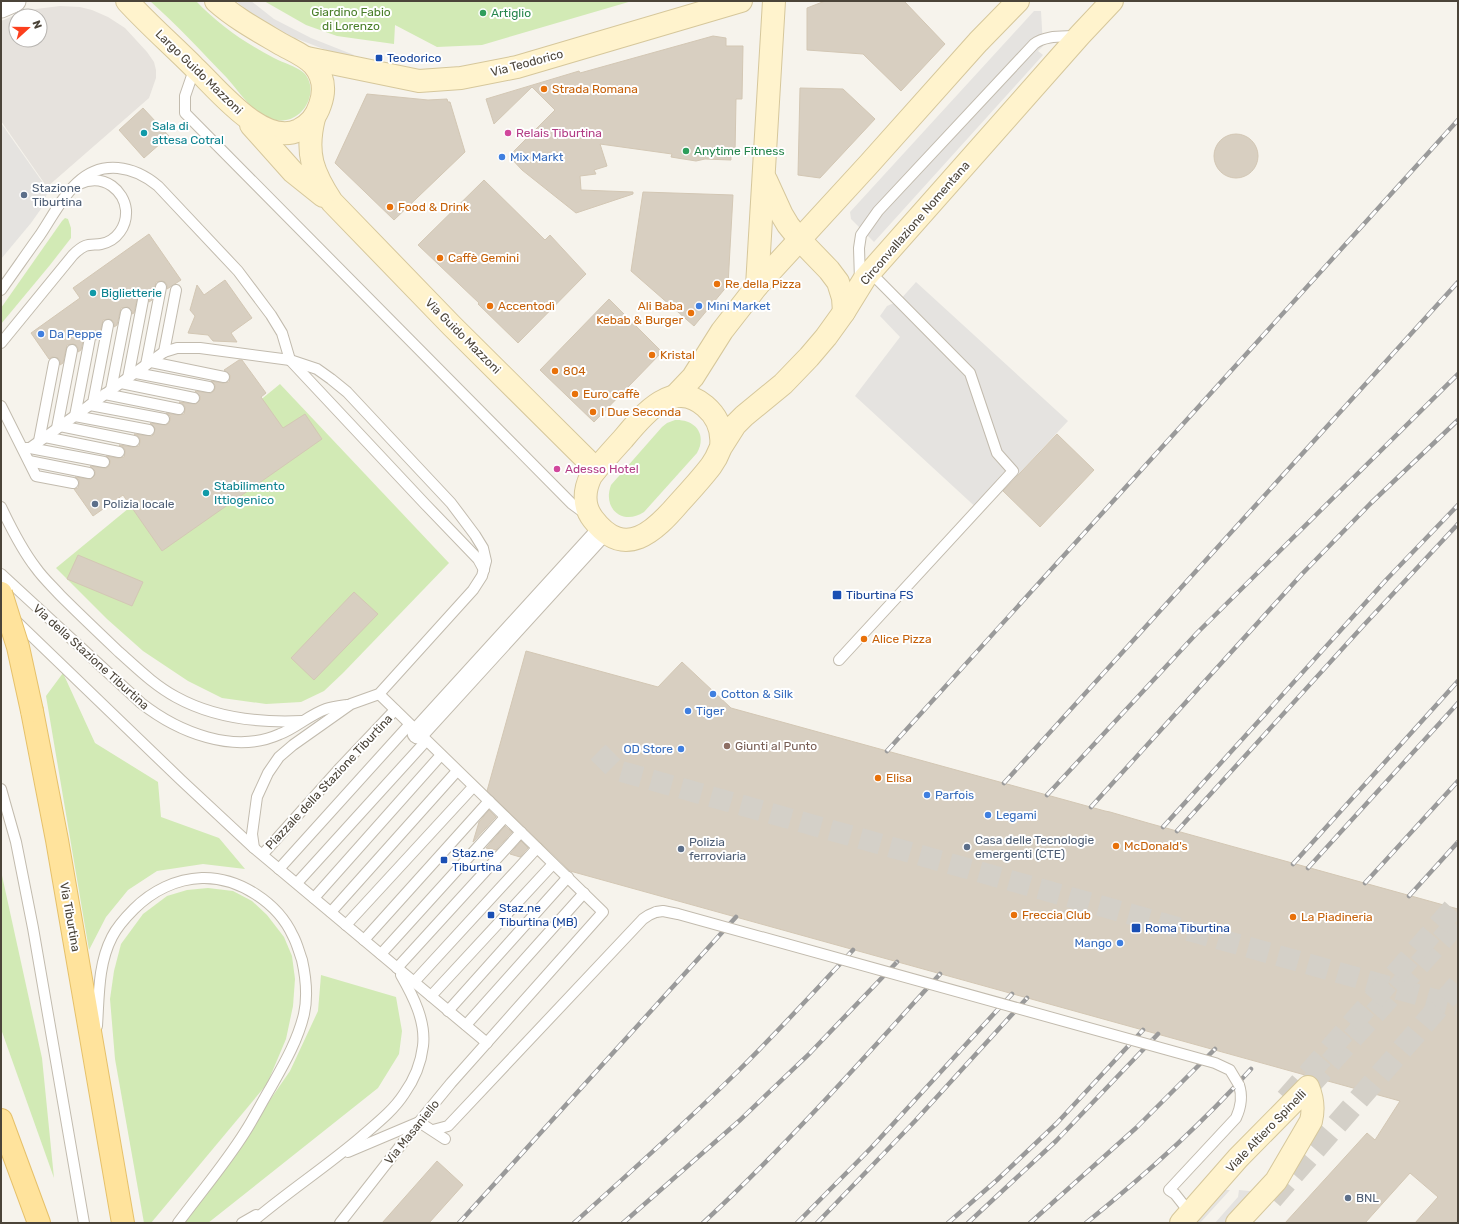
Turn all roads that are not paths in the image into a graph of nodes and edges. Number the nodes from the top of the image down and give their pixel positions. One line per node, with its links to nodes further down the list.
1 (15, 1): 8 (street)
2 (216, 1): 10 (street)
3 (741, 1): 10 (street, Via Teodorico)
4 (774, 1): 14 (street)
5 (1018, 1): 17 (street)
6 (124, 2): 11 (street, Largo Guido Mazzoni)
7 (1104, 6): 9 (street, Circonvallazione Nomentana)
8 (1, 7)
9 (1080, 35): 18 (street, Circonvallazione Nomentana); 18 (lane)
10 (307, 58): 13 (street)
11 (195, 67): 12 (street, Largo Guido Mazzoni); 59 (lane)
12 (244, 116): 13 (street, Largo Guido Mazzoni); 16 (street, Via Guido Mazzoni)
13 (314, 118): 16 (street, Via Guido Mazzoni)
14 (764, 177): 17 (street); 19 (street)
15 (68, 193): 21 (lane); 28 (lane); 31 (lane)
16 (332, 202): 55 (street, Via Guido Mazzoni)
17 (800, 240): 19 (street); 24 (street)
18 (865, 279): 24 (street, Circonvallazione Nomentana); 64 (lane)
19 (757, 286): 38 (street)
20 (161, 287): 33 (lane)
21 (1, 290)
22 (176, 290): 30 (lane)
23 (144, 300): 35 (lane)
24 (844, 312): 50 (street, Circonvallazione Nomentana)
25 (126, 313): 37 (lane)
26 (108, 325): 40 (lane)
27 (90, 338): 43 (lane)
28 (1, 343)
29 (72, 350): 45 (lane)
30 (164, 352): 31 (lane); 33 (lane)
31 (290, 360): 60 (lane); 60 (lane)
32 (54, 363): 47 (lane)
33 (148, 364): 34 (lane); 35 (lane)
34 (224, 376)
35 (128, 378): 36 (lane); 37 (lane); 39 (lane)
36 (209, 387)
37 (108, 392): 40 (lane); 42 (lane)
38 (674, 397): 50 (street); 55 (street)
39 (194, 398)
40 (92, 404): 43 (lane); 44 (lane)
41 (1, 406): 49 (lane)
42 (179, 409)
43 (75, 416): 45 (lane); 46 (lane)
44 (164, 419)
45 (59, 427): 47 (lane); 48 (lane)
46 (149, 430)
47 (42, 439): 51 (lane); 52 (lane)
48 (134, 441)
49 (20, 444): 51 (lane); 53 (lane)
50 (721, 447): 59 (street, Circonvallazione Nomentana)
51 (30, 448): 54 (lane)
52 (119, 452)
53 (29, 461): 56 (lane); 57 (lane)
54 (104, 462)
55 (596, 469): 59 (street)
56 (89, 473)
57 (74, 484)
58 (1, 508): 68 (lane, Via della Stazione Tiburtina)
59 (597, 524): 69 (street)
60 (484, 570): 65 (lane)
61 (1, 574): 68 (lane, Via della Stazione Tiburtina)
62 (1, 593): 96 (main road, Via Tiburtina, bridge)
63 (1, 607): 77 (lane)
64 (839, 660)
65 (379, 694): 66 (lane, Piazzale della Stazione Tiburtina); 67 (lane, Piazzale della Stazione Tiburtina)
66 (350, 704): 68 (lane, Via della Stazione Tiburtina); 77 (lane, Piazzale della Stazione Tiburtina)
67 (395, 710): 69 (lane, Piazzale della Stazione Tiburtina); 79 (lane, Piazzale della Stazione Tiburtina)
68 (302, 721)
69 (418, 733): 70 (lane, Piazzale della Stazione Tiburtina); 81 (lane, Piazzale della Stazione Tiburtina); 83 (lane)
70 (441, 755): 71 (lane, Piazzale della Stazione Tiburtina); 85 (lane)
71 (457, 771): 72 (lane, Piazzale della Stazione Tiburtina); 86 (lane)
72 (473, 787): 74 (lane, Piazzale della Stazione Tiburtina); 87 (lane)
73 (1, 789): 105 (lane)
74 (489, 801): 75 (lane, Piazzale della Stazione Tiburtina); 88 (lane)
75 (505, 817): 76 (lane, Piazzale della Stazione Tiburtina); 89 (lane)
76 (521, 832): 78 (lane, Piazzale della Stazione Tiburtina); 90 (lane)
77 (254, 848): 79 (lane, Piazzale della Stazione Tiburtina)
78 (537, 848): 80 (lane, Piazzale della Stazione Tiburtina); 91 (lane)
79 (263, 854): 81 (lane, Piazzale della Stazione Tiburtina)
80 (553, 864): 82 (lane, Piazzale della Stazione Tiburtina); 92 (lane)
81 (279, 869): 83 (lane, Piazzale della Stazione Tiburtina)
82 (568, 878): 84 (lane, Piazzale della Stazione Tiburtina); 93 (lane)
83 (297, 884): 85 (lane, Piazzale della Stazione Tiburtina)
84 (584, 893): 94 (lane); 95 (lane, Piazzale della Stazione Tiburtina)
85 (314, 898): 86 (lane, Piazzale della Stazione Tiburtina)
86 (331, 912): 87 (lane, Piazzale della Stazione Tiburtina)
87 (346, 925): 88 (lane, Piazzale della Stazione Tiburtina)
88 (364, 940): 89 (lane, Piazzale della Stazione Tiburtina)
89 (381, 954): 90 (lane, Piazzale della Stazione Tiburtina)
90 (397, 968): 91 (lane, Piazzale della Stazione Tiburtina); 101 (lane)
91 (414, 982): 92 (lane, Piazzale della Stazione Tiburtina)
92 (431, 996): 93 (lane, Piazzale della Stazione Tiburtina)
93 (448, 1011): 94 (lane, Piazzale della Stazione Tiburtina)
94 (466, 1025): 95 (lane, Piazzale della Stazione Tiburtina)
95 (487, 1043): 98 (lane, Via Masaniello)
96 (96, 1064): 106 (main road, Via Tiburtina); 107 (lane)
97 (1, 1120): 104 (main road)
98 (419, 1122): 99 (lane); 101 (lane); 110 (lane, Via Masaniello)
99 (433, 1130): 100 (lane); 103 (lane, bridge)
100 (445, 1139)
101 (338, 1156): 102 (lane)
102 (271, 1206): 108 (lane); 109 (lane)
103 (1185, 1218): 111 (street, Viale Altiero Spinelli)
104 (39, 1223)
105 (84, 1223)
106 (123, 1223)
107 (178, 1223)
108 (242, 1223)
109 (251, 1223)
110 (340, 1223)
111 (1237, 1223)

